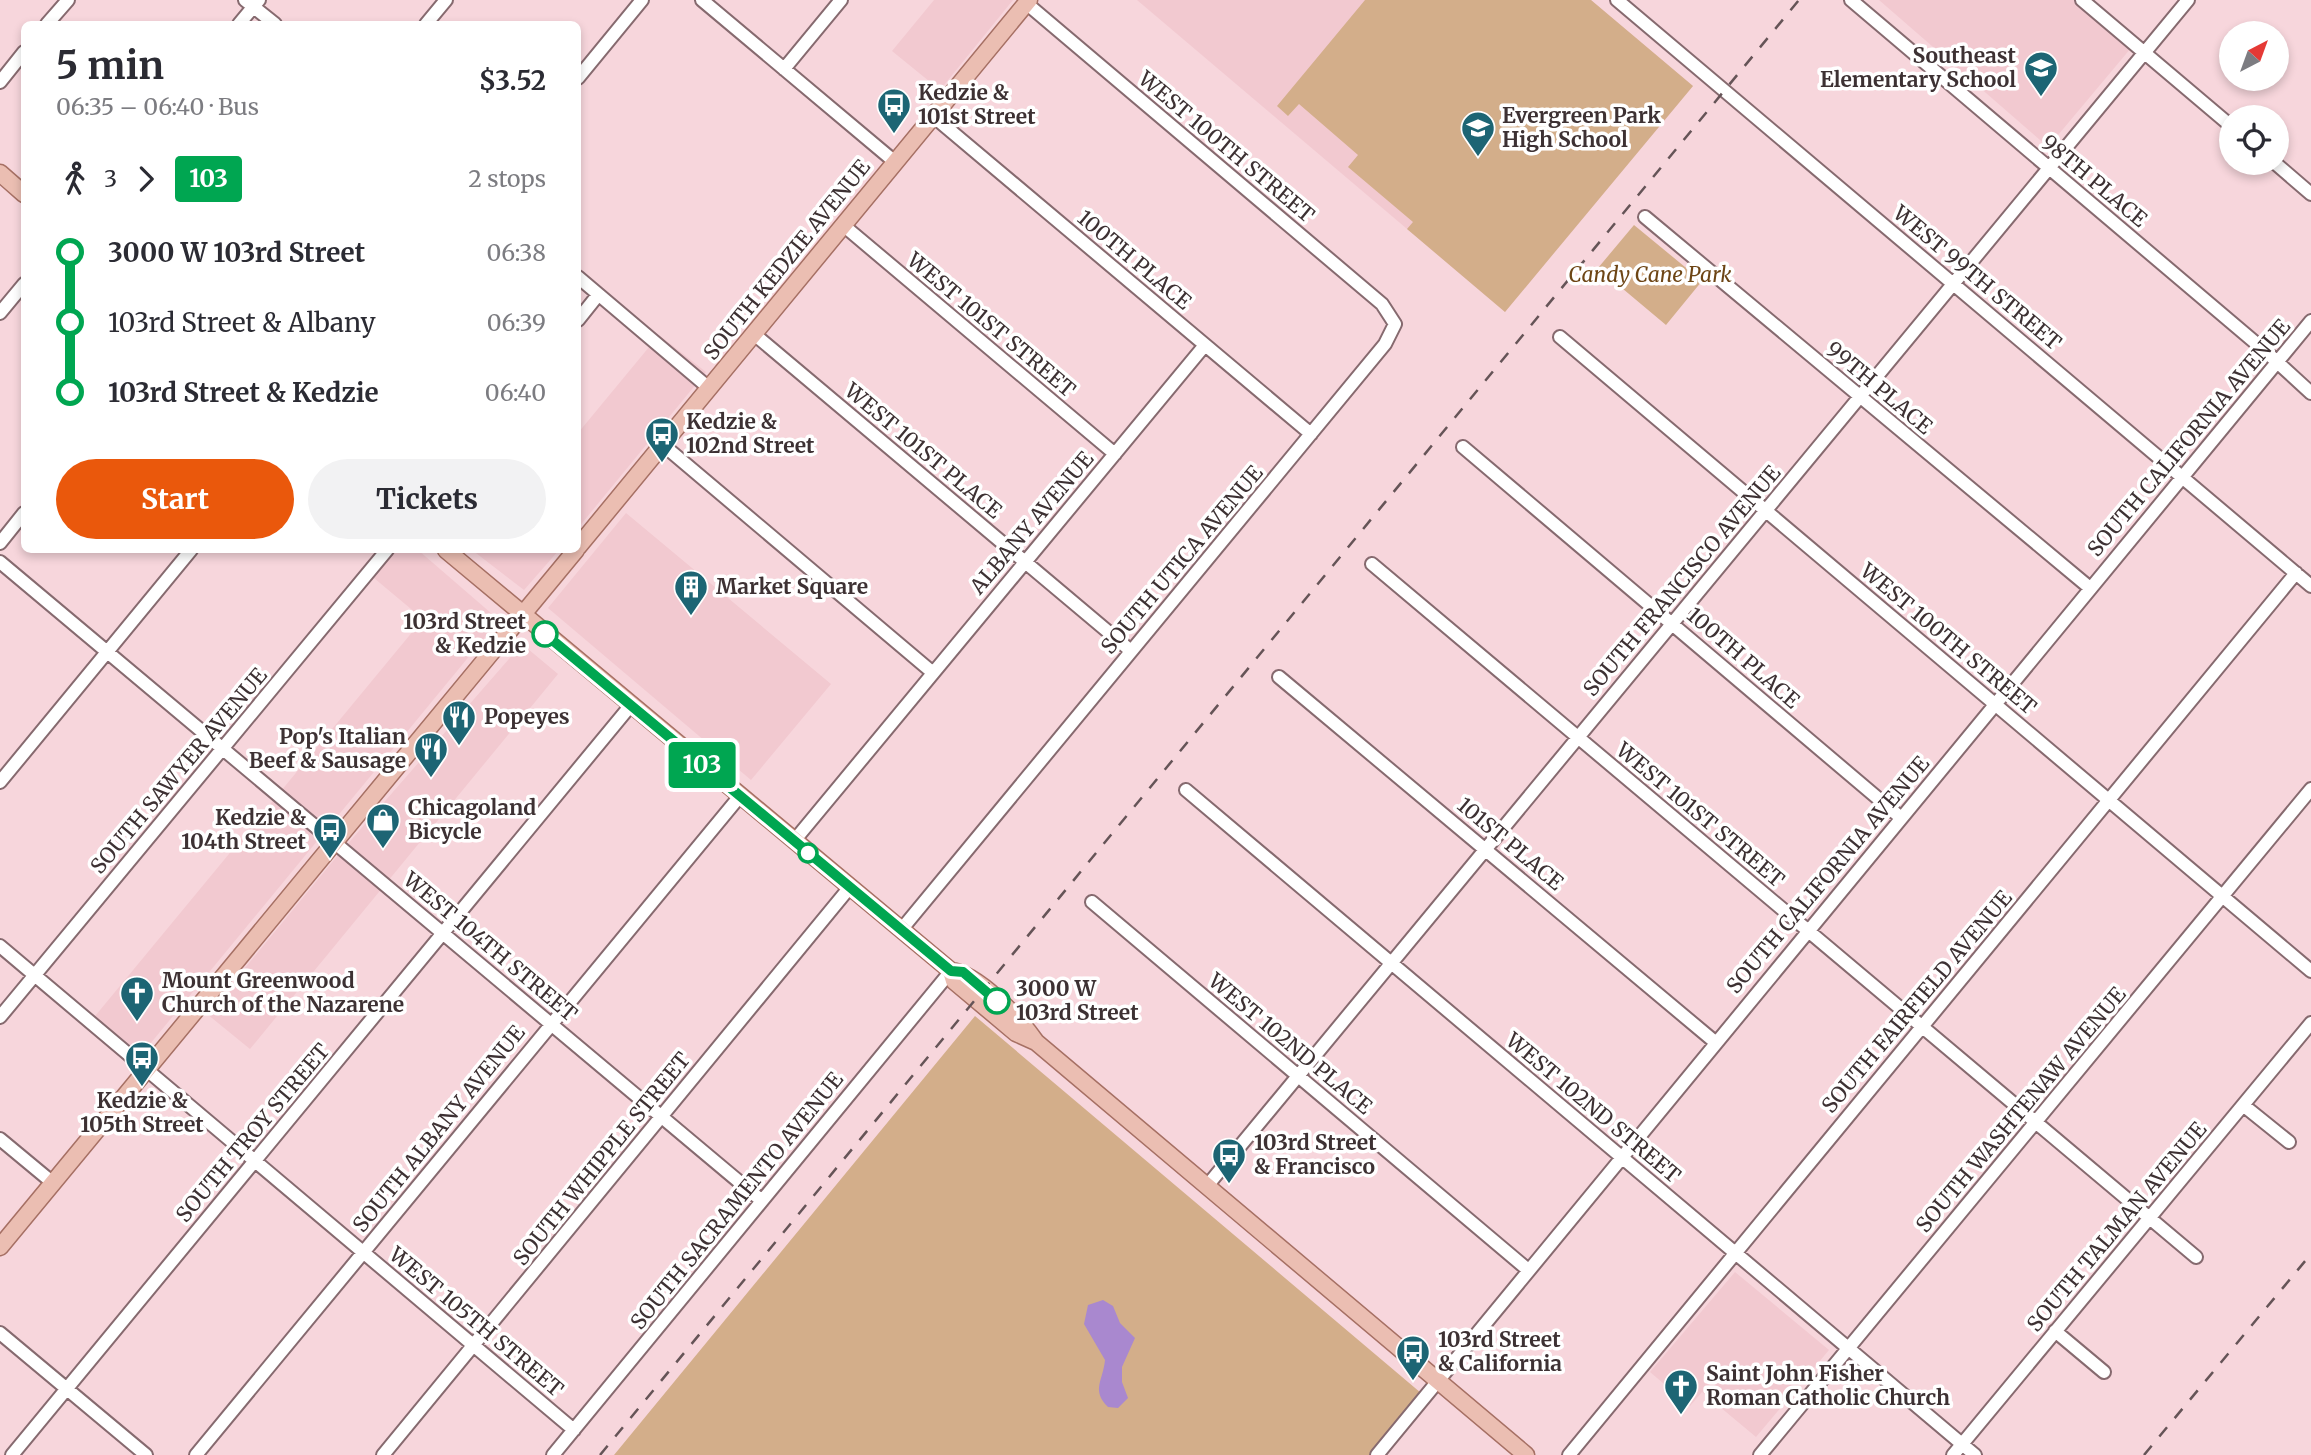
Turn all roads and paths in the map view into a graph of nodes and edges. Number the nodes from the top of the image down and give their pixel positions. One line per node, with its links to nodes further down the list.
1 (68, 0): 12 (street)
2 (446, 0): 15 (street)
3 (642, 0): 19 (street)
4 (702, 0): 18 (street)
5 (841, 0): 18 (street)
6 (1617, 0): 32 (street, WEST 99TH STREET)
7 (1851, 0): 24 (street, 98TH PLACE)
8 (2082, 0): 16 (street)
9 (2188, 0): 16 (street, SOUTH FRANCISCO AVENUE)
10 (253, 2): 13 (street); 14 (street)
11 (1027, 2): 21 (main road, SOUTH KEDZIE AVENUE); 38 (street, WEST 100TH STREET)
12 (50, 21)
13 (241, 21)
14 (272, 21)
15 (428, 21)
16 (2144, 53): 22 (street); 24 (street, SOUTH FRANCISCO AVENUE)
17 (21, 56): 20 (street)
18 (784, 69): 23 (street)
19 (581, 74)
20 (0, 82)
21 (933, 116): 23 (main road, SOUTH KEDZIE AVENUE); 41 (street, 100TH PLACE)
22 (2219, 116)
23 (895, 162): 30 (main road, SOUTH KEDZIE AVENUE)
24 (2049, 167): 32 (street, SOUTH FRANCISCO AVENUE); 42 (street, 98TH PLACE)
25 (0, 173): 27 (main road)
26 (2288, 175): 28 (street)
27 (21, 191)
28 (2311, 194)
29 (1645, 217): 45 (street, 99TH PLACE)
30 (843, 225): 39 (main road, SOUTH KEDZIE AVENUE); 49 (street, WEST 101ST STREET)
31 (581, 281): 34 (street)
32 (1953, 284): 45 (street, SOUTH FRANCISCO AVENUE); 50 (street, WEST 99TH STREET)
33 (21, 288): 35 (street)
34 (598, 295): 36 (street); 43 (street)
35 (0, 313)
36 (581, 316)
37 (2311, 321): 42 (street, SOUTH CALIFORNIA AVENUE)
38 (1395, 324): 46 (street, SOUTH UTICA AVENUE)
39 (754, 334): 43 (main road, SOUTH KEDZIE AVENUE); 60 (street, WEST 101ST PLACE)
40 (1560, 337): 51 (street, WEST 100TH STREET)
41 (1205, 345): 46 (street, 100TH PLACE); 49 (street, ALBANY AVENUE)
42 (2277, 363): 44 (street, 98TH PLACE); 50 (street, SOUTH CALIFORNIA AVENUE)
43 (709, 388): 47 (main road, SOUTH KEDZIE AVENUE)
44 (2311, 393)
45 (1859, 397): 51 (street, SOUTH FRANCISCO AVENUE); 64 (street, 99TH PLACE)
46 (1311, 434): 67 (street, SOUTH UTICA AVENUE)
47 (662, 444): 54 (main road, SOUTH KEDZIE AVENUE); 69 (street)
48 (1463, 447): 66 (street, 100TH PLACE)
49 (1115, 454): 60 (street, ALBANY AVENUE)
50 (2182, 476): 62 (street, WEST 99TH STREET); 64 (street, SOUTH CALIFORNIA AVENUE)
51 (1765, 510): 66 (street, SOUTH FRANCISCO AVENUE); 71 (street, WEST 100TH STREET)
52 (21, 517): 53 (street)
53 (0, 543)
54 (581, 543)
55 (189, 553): 68 (street)
56 (385, 553): 74 (street, SOUTH SAWYER AVENUE)
57 (450, 553): 65 (main road)
58 (573, 553): 65 (main road, SOUTH KEDZIE AVENUE)
59 (0, 562): 68 (street, WEST 104TH STREET)
60 (1025, 562): 67 (street, WEST 101ST PLACE); 69 (street, ALBANY AVENUE)
61 (1373, 564): 73 (street, WEST 101ST STREET)
62 (2296, 573): 63 (street, WEST 99TH STREET); 79 (street, SOUTH FAIRFIELD AVENUE)
63 (2311, 586)
64 (2090, 588): 71 (street, SOUTH CALIFORNIA AVENUE)
65 (522, 614): 72 (main road); 81 (main road, SOUTH KEDZIE AVENUE)
66 (1673, 623): 73 (street, SOUTH FRANCISCO AVENUE); 80 (street, 100TH PLACE)
67 (1132, 651): 87 (street, SOUTH UTICA AVENUE)
68 (107, 652): 74 (street, WEST 104TH STREET); 75 (street)
69 (932, 673): 82 (street, ALBANY AVENUE)
70 (1279, 677): 83 (street, 101ST PLACE)
71 (1994, 704): 79 (street, WEST 100TH STREET); 80 (street, SOUTH CALIFORNIA AVENUE)
72 (631, 705): 78 (main road); 89 (street, SOUTH TROY STREET)
73 (1578, 737): 83 (street, SOUTH FRANCISCO AVENUE); 88 (street, WEST 101ST STREET)
74 (223, 748): 81 (street, WEST 104TH STREET); 94 (street, SOUTH SAWYER AVENUE)
75 (0, 782)
76 (2311, 789): 85 (street, SOUTH WASHTENAW AVENUE)
77 (1186, 790): 91 (street, WEST 102ND STREET)
78 (740, 796): 82 (main road); 96 (street, SOUTH ALBANY AVENUE)
79 (2108, 800): 85 (street, WEST 100TH STREET); 98 (street, SOUTH FAIRFIELD AVENUE)
80 (1900, 817): 88 (street, SOUTH CALIFORNIA AVENUE)
81 (335, 841): 89 (street, WEST 104TH STREET); 100 (main road, SOUTH KEDZIE AVENUE)
82 (794, 841): 84 (main road)
83 (1485, 849): 91 (street, SOUTH FRANCISCO AVENUE); 99 (street, 101ST PLACE)
84 (850, 887): 87 (main road); 103 (street, SOUTH WHIPPLE STREET)
85 (2223, 896): 93 (street, WEST 100TH STREET); 104 (street, SOUTH WASHTENAW AVENUE)
86 (1092, 902): 101 (street, WEST 102ND PLACE)
87 (901, 930): 92 (main road)
88 (1807, 930): 98 (street, WEST 101ST STREET); 99 (street, SOUTH CALIFORNIA AVENUE)
89 (443, 933): 96 (street, WEST 104TH STREET); 108 (street, SOUTH TROY STREET)
90 (0, 946): 94 (street, WEST 105TH STREET)
91 (1391, 963): 101 (street, SOUTH FRANCISCO AVENUE); 107 (street, WEST 102ND STREET)
92 (951, 971): 110 (main road); 111 (street, SOUTH SACRAMENTO AVENUE)
93 (2311, 971)
94 (35, 975): 95 (street, SOUTH SAWYER AVENUE); 100 (street, WEST 105TH STREET)
95 (0, 1017)
96 (551, 1023): 103 (street, WEST 104TH STREET); 114 (street, SOUTH ALBANY AVENUE)
97 (2311, 1023): 102 (street, SOUTH TALMAN AVENUE)
98 (1922, 1026): 104 (street, WEST 101ST STREET); 115 (street, SOUTH FAIRFIELD AVENUE)
99 (1715, 1042): 107 (street, SOUTH CALIFORNIA AVENUE)
100 (147, 1069): 108 (street, WEST 105TH STREET); 109 (main road, SOUTH KEDZIE AVENUE)
101 (1298, 1076): 110 (street, SOUTH FRANCISCO AVENUE); 117 (street, WEST 102ND PLACE)
102 (2243, 1105): 106 (street); 112 (street, SOUTH TALMAN AVENUE)
103 (662, 1116): 111 (street, WEST 104TH STREET); 120 (street, SOUTH WHIPPLE STREET)
104 (2036, 1122): 112 (street, WEST 101ST STREET); 121 (street, SOUTH WASHTENAW AVENUE)
105 (0, 1139): 109 (street)
106 (2289, 1142)
107 (1620, 1156): 115 (street, WEST 102ND STREET); 117 (street, SOUTH CALIFORNIA AVENUE)
108 (255, 1161): 114 (street, WEST 105TH STREET); 124 (street, SOUTH TROY STREET)
109 (53, 1183): 113 (main road, SOUTH KEDZIE AVENUE)
110 (1207, 1186): 123 (main road)
111 (762, 1200): 125 (street, SOUTH SACRAMENTO AVENUE)
112 (2149, 1218): 116 (street, WEST 101ST STREET); 118 (street, SOUTH TALMAN AVENUE)
113 (0, 1247)
114 (364, 1252): 120 (street, WEST 105TH STREET); 129 (street, SOUTH ALBANY AVENUE)
115 (1734, 1252): 121 (street, WEST 102ND STREET); 134 (street, SOUTH FAIRFIELD AVENUE)
116 (2196, 1257)
117 (1527, 1269): 123 (street, SOUTH CALIFORNIA AVENUE)
118 (2055, 1331): 122 (street); 126 (street, SOUTH TALMAN AVENUE)
119 (0, 1334): 124 (street)
120 (474, 1345): 125 (street, WEST 105TH STREET); 130 (street, SOUTH WHIPPLE STREET)
121 (1848, 1348): 126 (street, WEST 102ND STREET); 135 (street, SOUTH WASHTENAW AVENUE)
122 (2104, 1372)
123 (1437, 1380): 132 (street, SOUTH CALIFORNIA AVENUE); 133 (main road)
124 (67, 1389): 127 (street, SOUTH TROY STREET); 128 (street)
125 (574, 1430): 131 (street, SOUTH SACRAMENTO AVENUE)
126 (1962, 1444): 136 (street, SOUTH TALMAN AVENUE); 137 (street, WEST 102ND STREET)
127 (12, 1455)
128 (146, 1455)
129 (196, 1455)
130 (383, 1455)
131 (553, 1455)
132 (1377, 1455)
133 (1526, 1455)
134 (1569, 1455)
135 (1760, 1455)
136 (1953, 1455)
137 (1975, 1455)

